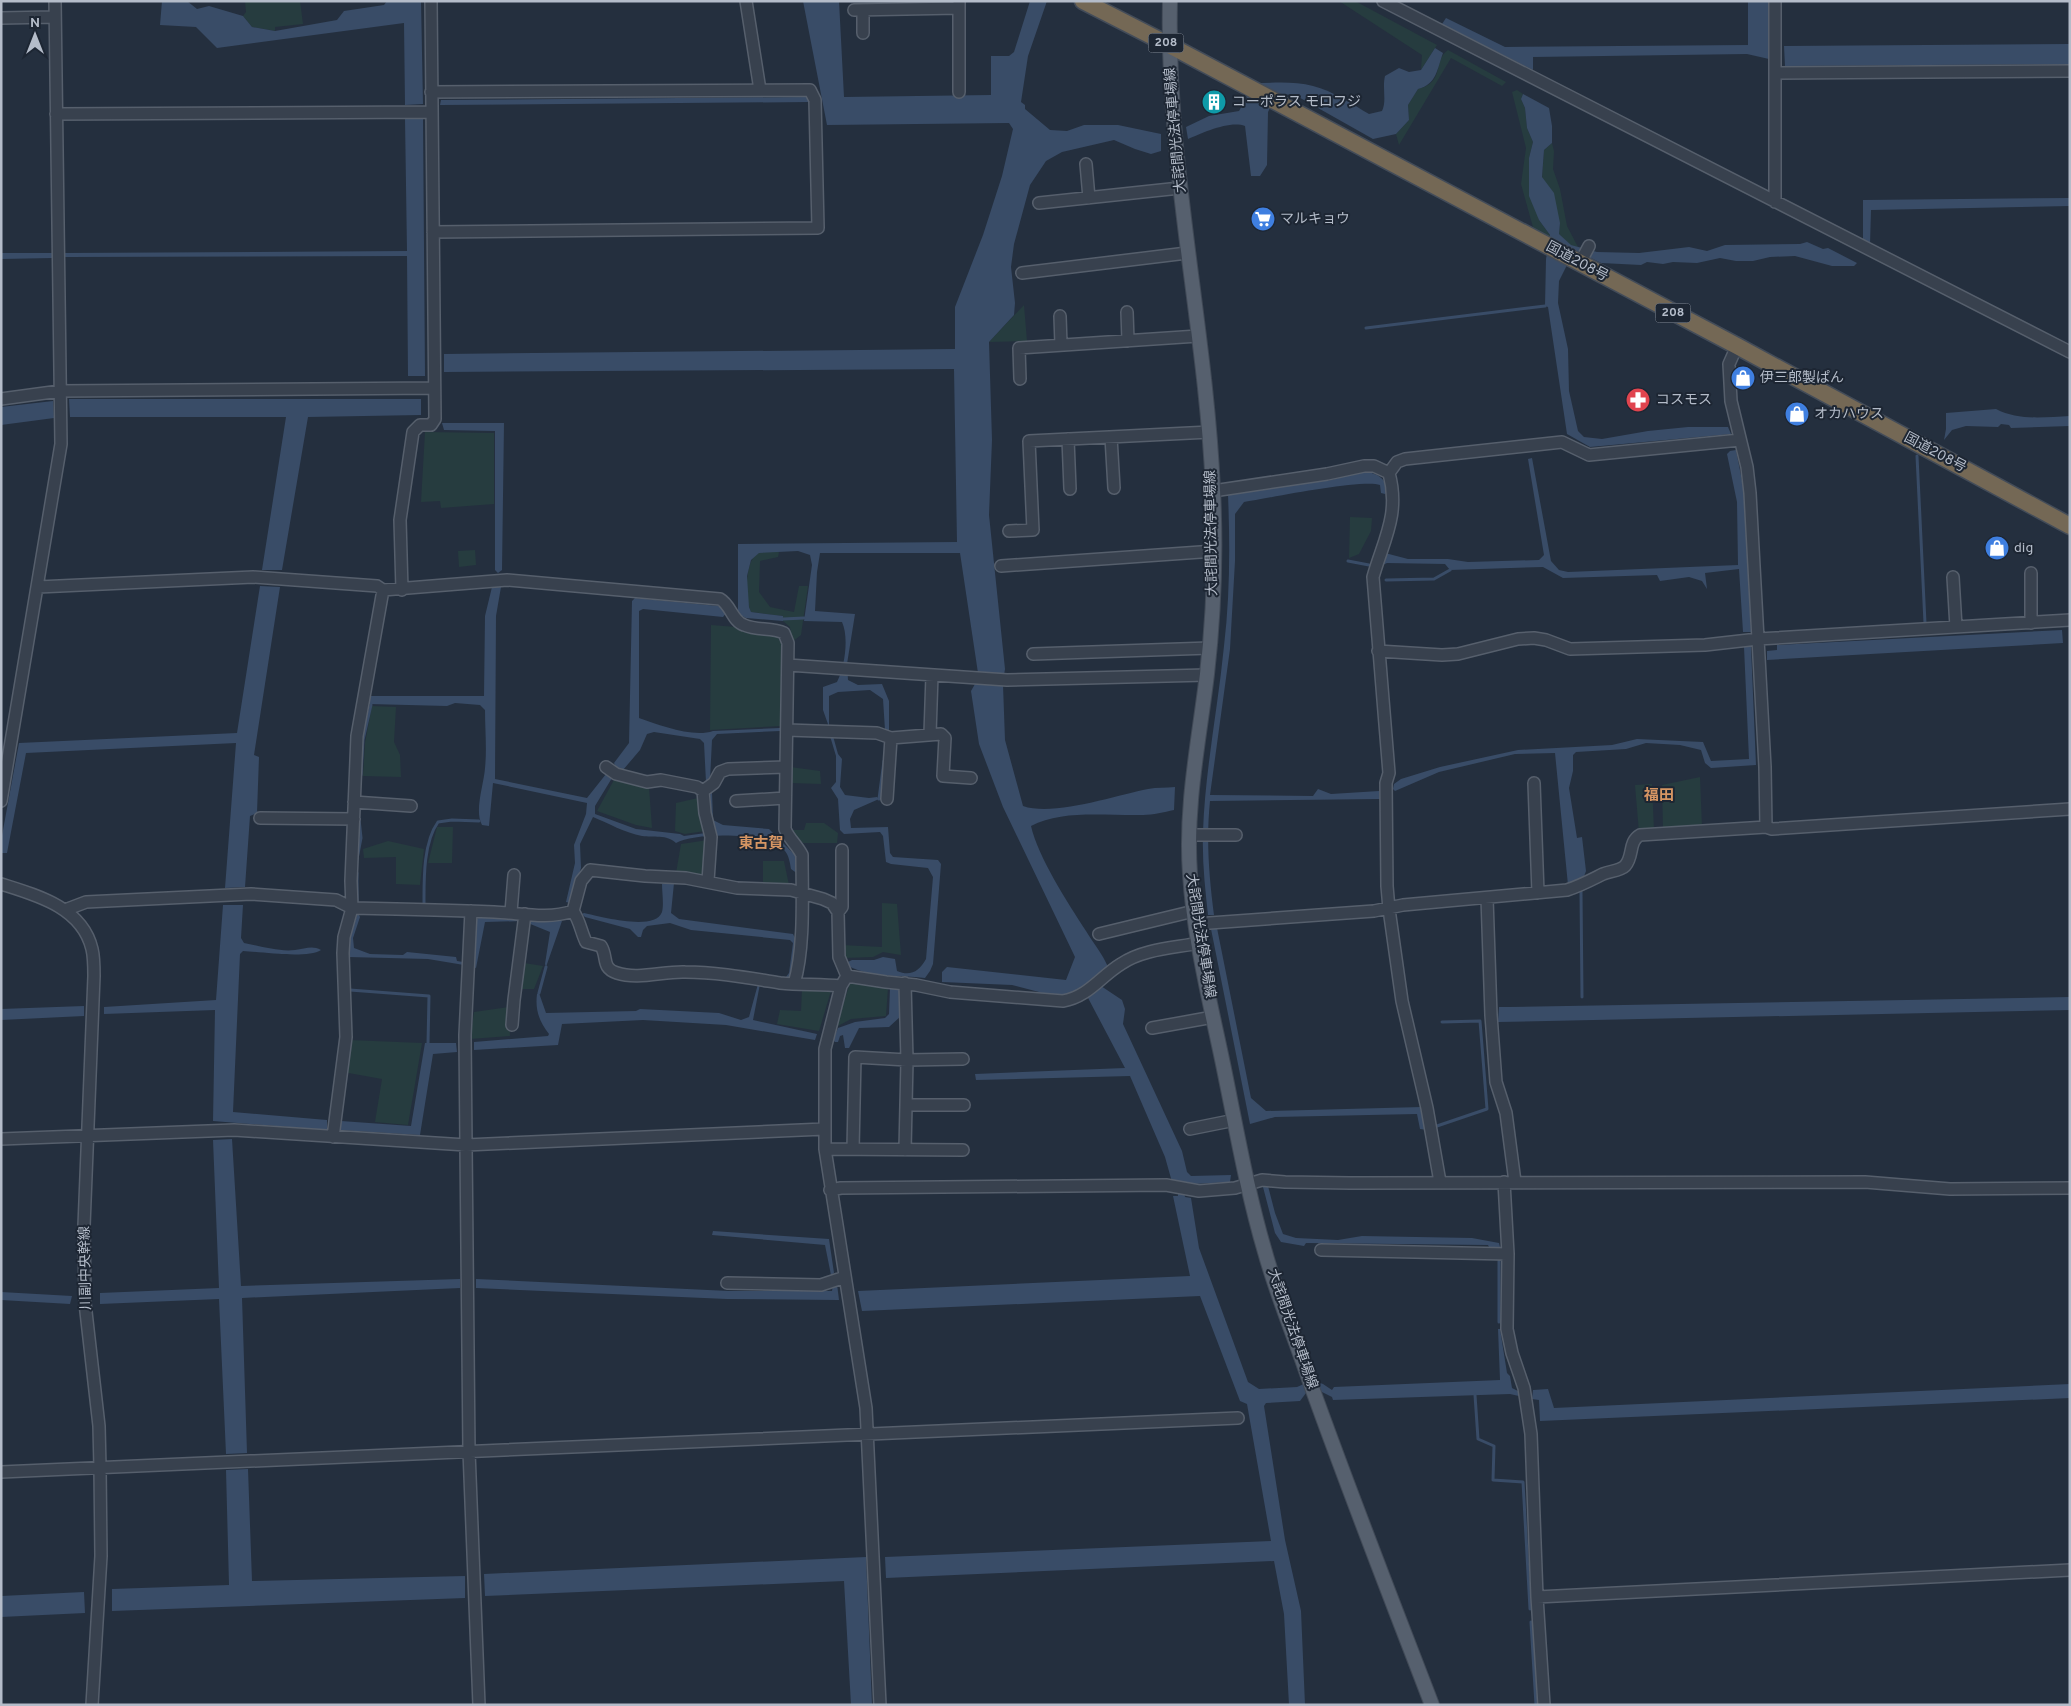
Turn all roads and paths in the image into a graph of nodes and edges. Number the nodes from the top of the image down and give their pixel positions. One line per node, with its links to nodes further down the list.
1 (55, 1): 9 (street)
2 (431, 1): 16 (street)
3 (746, 1): 15 (street)
4 (1083, 1): 12 (highway, 国道208号 / 208)
5 (1170, 1): 12 (main road, 大詫間光法停車場線)
6 (1383, 1): 23 (street)
7 (1775, 1): 14 (street)
8 (959, 5): 11 (street); 17 (street)
9 (54, 17): 10 (street); 19 (street)
10 (1, 18)
11 (863, 33)
12 (1169, 45): 21 (main road, 大詫間光法停車場線); 28 (highway, 国道208号 / 208)
13 (2070, 71): 14 (street)
14 (1776, 72): 23 (street)
15 (760, 90): 16 (street); 25 (street)
16 (431, 92): 18 (street)
17 (959, 92)
18 (431, 112): 19 (street); 25 (street)
19 (56, 114): 39 (street)
20 (1086, 164): 22 (street)
21 (1180, 188): 22 (street); 27 (main road, 大詫間光法停車場線)
22 (1089, 198): 24 (street)
23 (1775, 202): 36 (street)
24 (1039, 203)
25 (433, 232): 38 (street)
26 (1589, 246): 28 (street)
27 (1187, 253): 29 (street); 32 (main road, 大詫間光法停車場線)
28 (1582, 260): 35 (highway, 国道208号 / 208)
29 (1022, 272)
30 (1127, 312): 33 (street)
31 (1060, 316): 34 (street)
32 (1198, 336): 33 (street); 41 (main road, 大詫間光法停車場線)
33 (1128, 341): 34 (street)
34 (1061, 345): 37 (street)
35 (1737, 346): 44 (street); 49 (highway, 国道208号 / 208)
36 (2070, 352)
37 (1020, 379)
38 (434, 388): 39 (street); 57 (street)
39 (60, 391): 40 (street); 55 (street)
40 (1, 399)
41 (1210, 432): 42 (street); 48 (main road, 大詫間光法停車場線)
42 (1111, 437): 43 (street); 46 (street)
43 (1068, 439): 47 (street); 50 (street)
44 (1740, 440): 45 (street); 61 (street)
45 (1389, 473): 48 (street); 63 (street)
46 (1114, 488)
47 (1070, 489)
48 (1213, 491): 51 (main road, 大詫間光法停車場線)
49 (2070, 526)
50 (1010, 531)
51 (1215, 552): 52 (street); 62 (main road, 大詫間光法停車場線)
52 (1001, 566)
53 (2031, 573): 59 (street)
54 (1952, 578): 60 (street)
55 (38, 588): 56 (street); 79 (street)
56 (383, 590): 57 (street); 80 (street)
57 (402, 590): 65 (street)
58 (2070, 620): 59 (street)
59 (2031, 623): 60 (street)
60 (1956, 627): 61 (street)
61 (1758, 639): 63 (street); 85 (street)
62 (1210, 648): 64 (street); 67 (main road, 大詫間光法停車場線)
63 (1378, 650): 96 (street)
64 (1033, 654)
65 (788, 665): 66 (street); 68 (street)
66 (932, 675): 67 (street); 69 (street)
67 (1207, 675): 87 (main road, 大詫間光法停車場線)
68 (787, 730): 70 (street); 71 (street)
69 (930, 734): 70 (street); 73 (street)
70 (892, 738): 77 (street)
71 (786, 766): 75 (street); 76 (street)
72 (606, 767): 75 (street)
73 (971, 778)
74 (1534, 783): 93 (street)
75 (703, 791): 90 (street)
76 (785, 798): 78 (street); 92 (street)
77 (887, 799)
78 (736, 800)
79 (1, 801)
80 (354, 802): 81 (street); 84 (street)
81 (412, 806)
82 (2070, 809): 85 (street)
83 (260, 818): 84 (street)
84 (354, 819): 95 (street)
85 (1766, 827): 93 (street)
86 (1236, 835): 87 (street)
87 (1199, 836): 102 (main road, 大詫間光法停車場線)
88 (842, 850): 101 (street)
89 (514, 875): 100 (street)
90 (708, 881): 92 (street); 99 (street)
91 (1, 884): 97 (street, 川副中央幹線)
92 (802, 893): 101 (street); 108 (street)
93 (1538, 893): 94 (street)
94 (1487, 898): 96 (street); 128 (street)
95 (352, 908): 97 (street); 98 (street); 120 (street)
96 (1389, 909): 102 (street); 127 (street)
97 (65, 910): 119 (street, 川副中央幹線)
98 (471, 911): 100 (street); 122 (street)
99 (573, 911): 103 (street); 108 (street)
100 (511, 912): 103 (street)
101 (838, 912): 106 (street)
102 (1195, 917): 104 (street); 105 (main road, 大詫間光法停車場線)
103 (525, 919): 110 (street)
104 (1100, 934)
105 (1199, 944): 107 (street); 109 (main road, 大詫間光法停車場線)
106 (844, 981): 107 (street); 108 (street); 117 (street)
107 (906, 983): 113 (street)
108 (794, 984)
109 (1213, 1017): 111 (street); 116 (main road, 大詫間光法停車場線)
110 (512, 1025)
111 (1152, 1028)
112 (963, 1059): 113 (street)
113 (907, 1060): 114 (street); 124 (street)
114 (906, 1105): 115 (street); 125 (street)
115 (964, 1105)
116 (1235, 1120): 118 (street); 129 (main road, 大詫間光法停車場線)
117 (824, 1129): 122 (street); 123 (street)
118 (1190, 1130)
119 (87, 1136): 120 (street); 121 (street); 139 (street, 川副中央幹線)
120 (333, 1137): 122 (street)
121 (1, 1140)
122 (466, 1145): 138 (street)
123 (824, 1149): 124 (street); 131 (street)
124 (853, 1149): 125 (street)
125 (905, 1150): 126 (street)
126 (963, 1150)
127 (1440, 1182): 128 (street); 129 (street)
128 (1509, 1182): 130 (street); 133 (street)
129 (1248, 1185): 131 (street); 146 (main road, 大詫間光法停車場線)
130 (2070, 1188)
131 (830, 1190): 134 (street)
132 (1321, 1250): 133 (street)
133 (1508, 1254): 142 (street)
134 (844, 1277): 135 (street); 137 (street)
135 (727, 1284)
136 (1238, 1418): 137 (street)
137 (868, 1436): 138 (street); 145 (street)
138 (469, 1451): 139 (street); 144 (street)
139 (100, 1468): 140 (street); 143 (street, 川副中央幹線)
140 (1, 1472)
141 (2070, 1570): 142 (street)
142 (1537, 1597): 147 (street)
143 (92, 1705)
144 (479, 1705)
145 (880, 1705)
146 (1432, 1705)
147 (1544, 1705)

